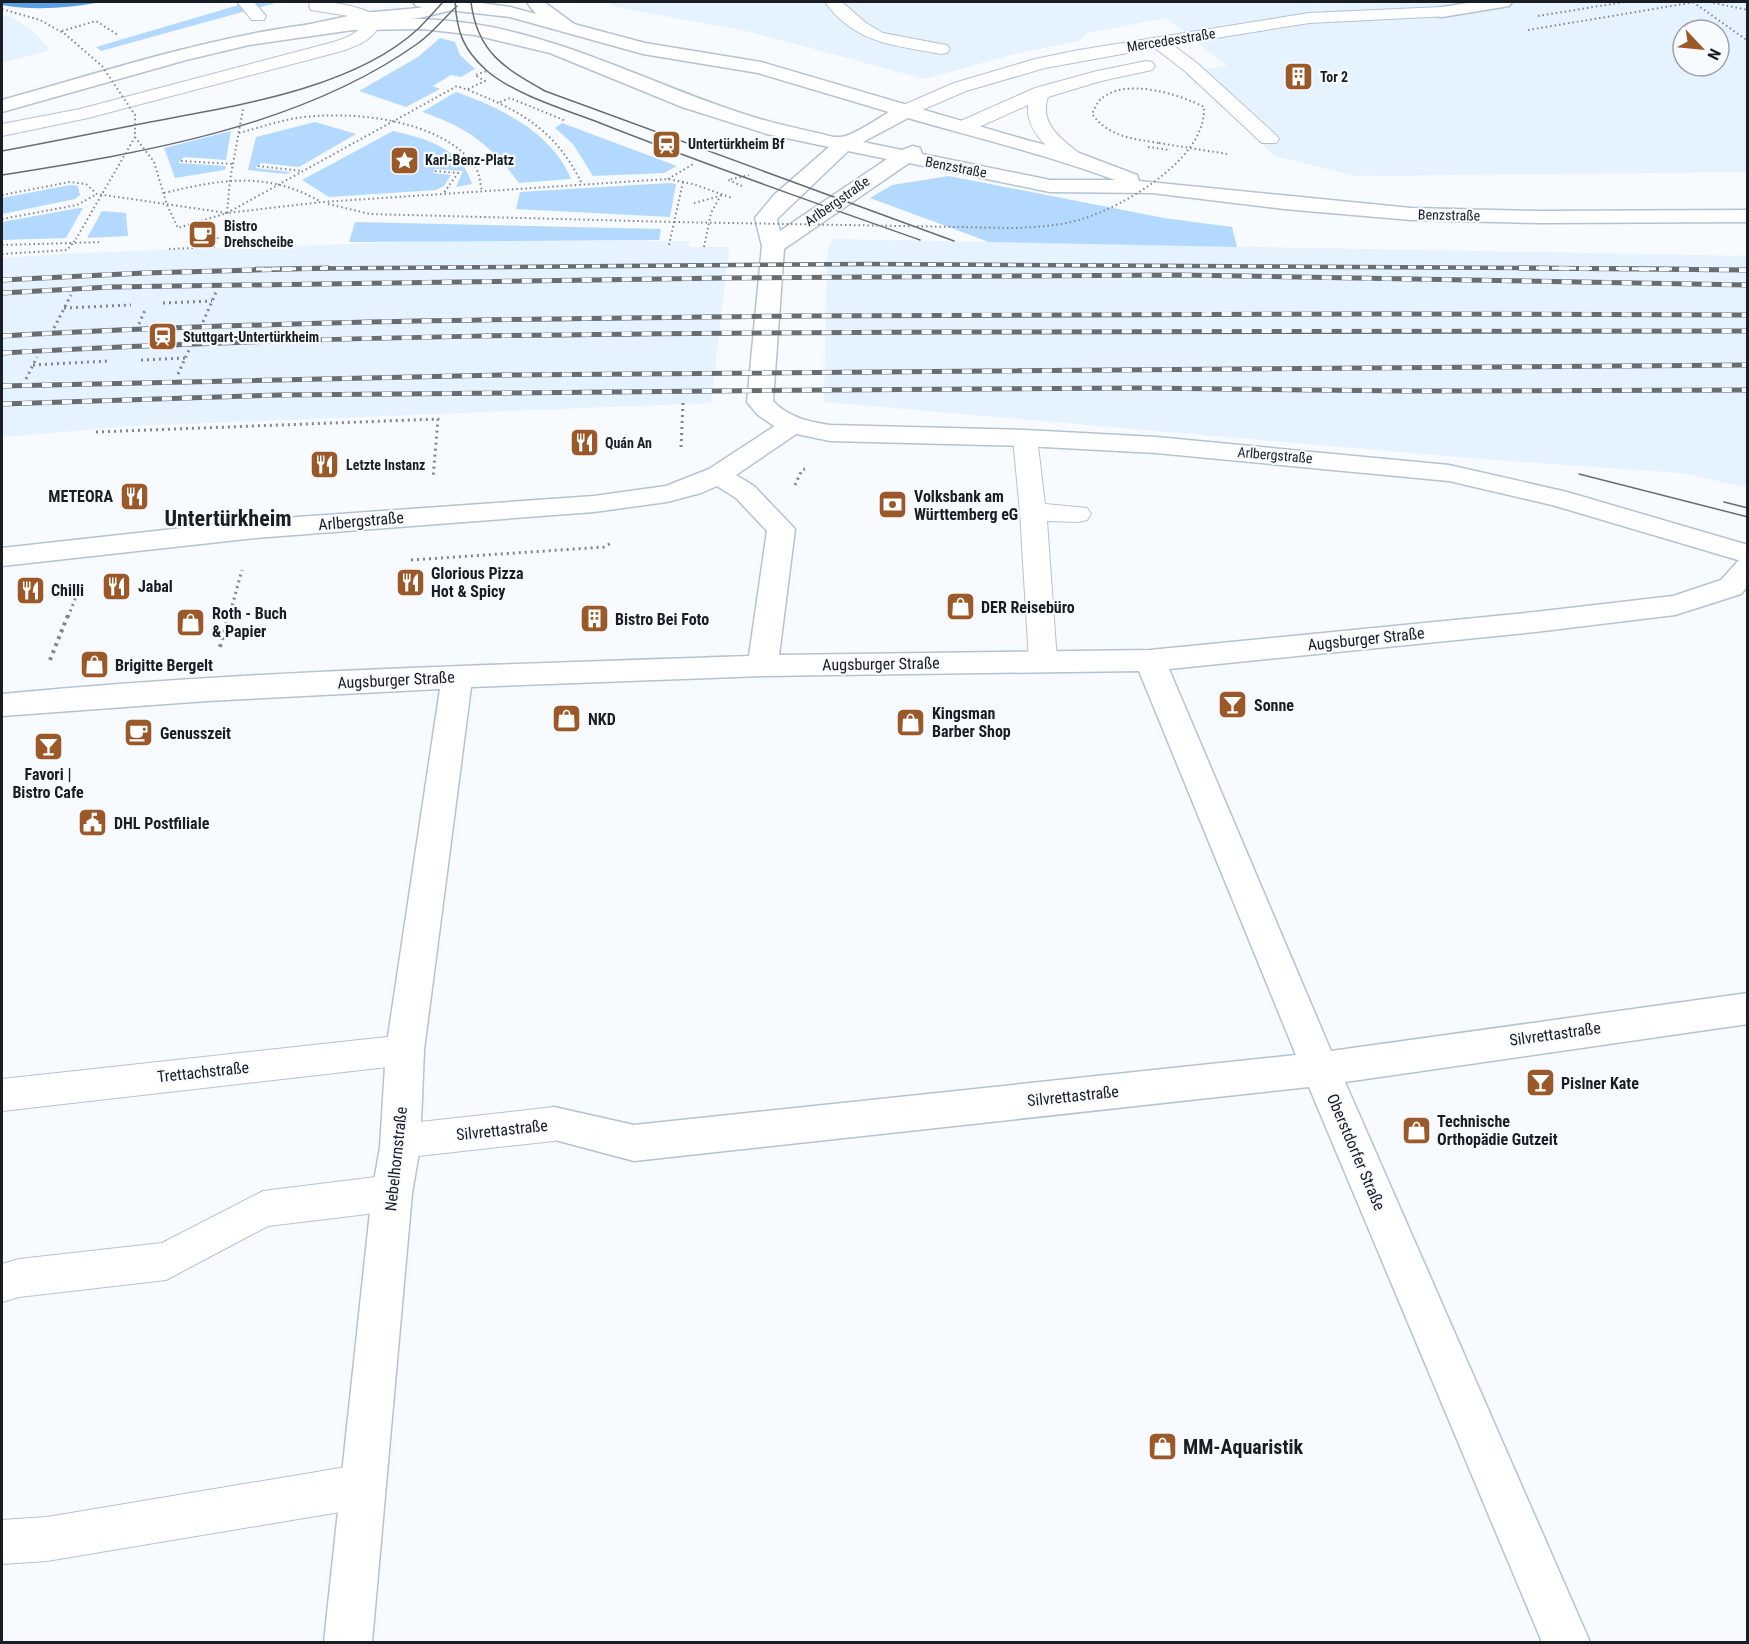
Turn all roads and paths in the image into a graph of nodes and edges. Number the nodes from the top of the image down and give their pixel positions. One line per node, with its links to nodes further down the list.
1 (245, 2): 15 (lane)
2 (535, 2): 17 (main road)
3 (832, 2): 25 (lane)
4 (1503, 2): 10 (main road, Mercedesstraße)
5 (1694, 2): 20 (path); 23 (path)
6 (1709, 2): 13 (path)
7 (460, 3): 9 (main road); 17 (main road)
8 (323, 4): 12 (main road); 14 (main road)
9 (423, 5): 14 (main road); 18 (main road)
10 (1450, 7): 21 (lane, Mercedesstraße); 24 (lane, Mercedesstraße)
11 (2, 9): 19 (path, bridge)
12 (296, 9)
13 (1748, 10)
14 (372, 14): 18 (main road); 30 (main road); 35 (lane)
15 (267, 15): 16 (main road)
16 (236, 22)
17 (568, 26): 31 (main road)
18 (475, 30): 38 (main road)
19 (62, 31): 22 (path); 36 (path, bridge)
20 (1525, 31)
21 (1335, 34)
22 (118, 35)
23 (1748, 41)
24 (1158, 42): 27 (lane); 31 (lane, Mercedesstraße)
25 (941, 49)
26 (1203, 56): 27 (lane, Mercedesstraße)
27 (1181, 59): 28 (lane, Mercedesstraße); 37 (lane)
28 (1041, 92): 34 (lane, Mercedesstraße); 41 (lane)
29 (500, 102): 32 (path); 33 (path); 52 (path)
30 (2, 106)
31 (908, 110): 34 (main road, Benzstraße); 38 (main road)
32 (392, 121): 44 (path); 46 (path); 54 (path)
33 (566, 121)
34 (963, 127): 40 (main road, Benzstraße); 41 (main road, Benzstraße)
35 (2, 130)
36 (135, 136): 55 (path, bridge); 69 (path, bridge)
37 (1269, 139)
38 (843, 145): 40 (main road, Benzstraße); 72 (main road, Arlbergstraße)
39 (1229, 154): 66 (path, bridge)
40 (902, 157): 53 (main road, Benzstraße); 72 (main road, Arlbergstraße)
41 (1072, 157): 53 (main road, Benzstraße)
42 (181, 161): 44 (path)
43 (695, 163): 48 (path)
44 (233, 164): 49 (path)
45 (258, 166): 46 (path)
46 (302, 171): 51 (path)
47 (435, 171): 57 (path)
48 (668, 179): 50 (path); 52 (path)
49 (230, 180): 51 (path); 55 (path); 63 (path)
50 (683, 182): 59 (path); 66 (path, bridge)
51 (281, 183): 60 (path); 63 (path)
52 (582, 184): 54 (path)
53 (1152, 187): 64 (main road, Benzstraße)
54 (483, 192): 57 (path)
55 (164, 193): 62 (path)
56 (97, 194): 58 (path); 62 (path); 65 (path)
57 (443, 194): 60 (path)
58 (2, 195)
59 (721, 195): 61 (path); 73 (path)
60 (322, 202): 63 (path); 66 (path)
61 (694, 203)
62 (167, 205): 63 (path); 63 (path)
63 (227, 213)
64 (1748, 216)
65 (2, 219)
66 (674, 222): 71 (path)
67 (192, 238): 74 (path)
68 (102, 242): 69 (path)
69 (73, 243): 70 (path); 75 (path)
70 (2, 245)
71 (669, 245)
72 (773, 246): 94 (main road, Arlbergstraße)
73 (704, 247)
74 (169, 249)
75 (2, 254)
76 (217, 290): 78 (path)
77 (71, 295): 81 (path)
78 (212, 302): 79 (path); 83 (path)
79 (163, 303)
80 (131, 305): 81 (path)
81 (64, 308): 85 (path)
82 (145, 310): 84 (path)
83 (203, 322)
84 (139, 324)
85 (54, 328)
86 (189, 350): 88 (path)
87 (37, 357): 91 (path)
88 (186, 358): 89 (path); 92 (path)
89 (141, 360)
90 (108, 361): 91 (path)
91 (33, 365): 93 (path)
92 (178, 374)
93 (26, 379)
94 (793, 425): 96 (main road, Arlbergstraße); 97 (main road, Arlbergstraße)
95 (96, 432): 100 (path)
96 (1025, 438): 98 (lane); 103 (main road, Arlbergstraße)
97 (718, 476): 100 (main road, Arlbergstraße); 108 (main road)
98 (1033, 512): 99 (lane); 107 (lane)
99 (1078, 514)
100 (430, 515): 101 (main road, Arlbergstraße)
101 (255, 530): 102 (main road, Arlbergstraße); 110 (path)
102 (97, 547): 104 (main road, Arlbergstraße); 111 (path)
103 (1748, 554)
104 (2, 557)
105 (1748, 568): 106 (main road, Augsburger Straße)
106 (1150, 660): 107 (main road, Augsburger Straße); 115 (main road, Oberstdorfer Straße)
107 (1043, 662): 108 (main road, Augsburger Straße)
108 (763, 666): 109 (main road, Augsburger Straße)
109 (457, 677): 110 (main road, Augsburger Straße); 114 (main road, Nebelhornstraße)
110 (207, 690): 111 (main road, Augsburger Straße)
111 (33, 702): 112 (main road, Augsburger Straße)
112 (2, 705)
113 (1748, 1008): 115 (main road, Silvrettastraße)
114 (405, 1050): 116 (lane, Trettachstraße); 118 (main road, Nebelhornstraße)
115 (1320, 1069): 117 (main road, Silvrettastraße); 124 (main road, Oberstdorfer Straße)
116 (2, 1095)
117 (554, 1124): 118 (lane, Silvrettastraße)
118 (400, 1147): 119 (main road, Nebelhornstraße)
119 (392, 1193): 120 (lane); 121 (main road, Nebelhornstraße)
120 (2, 1283)
121 (364, 1486): 122 (lane); 123 (main road, Nebelhornstraße)
122 (2, 1542)
123 (348, 1642)
124 (1566, 1642)

